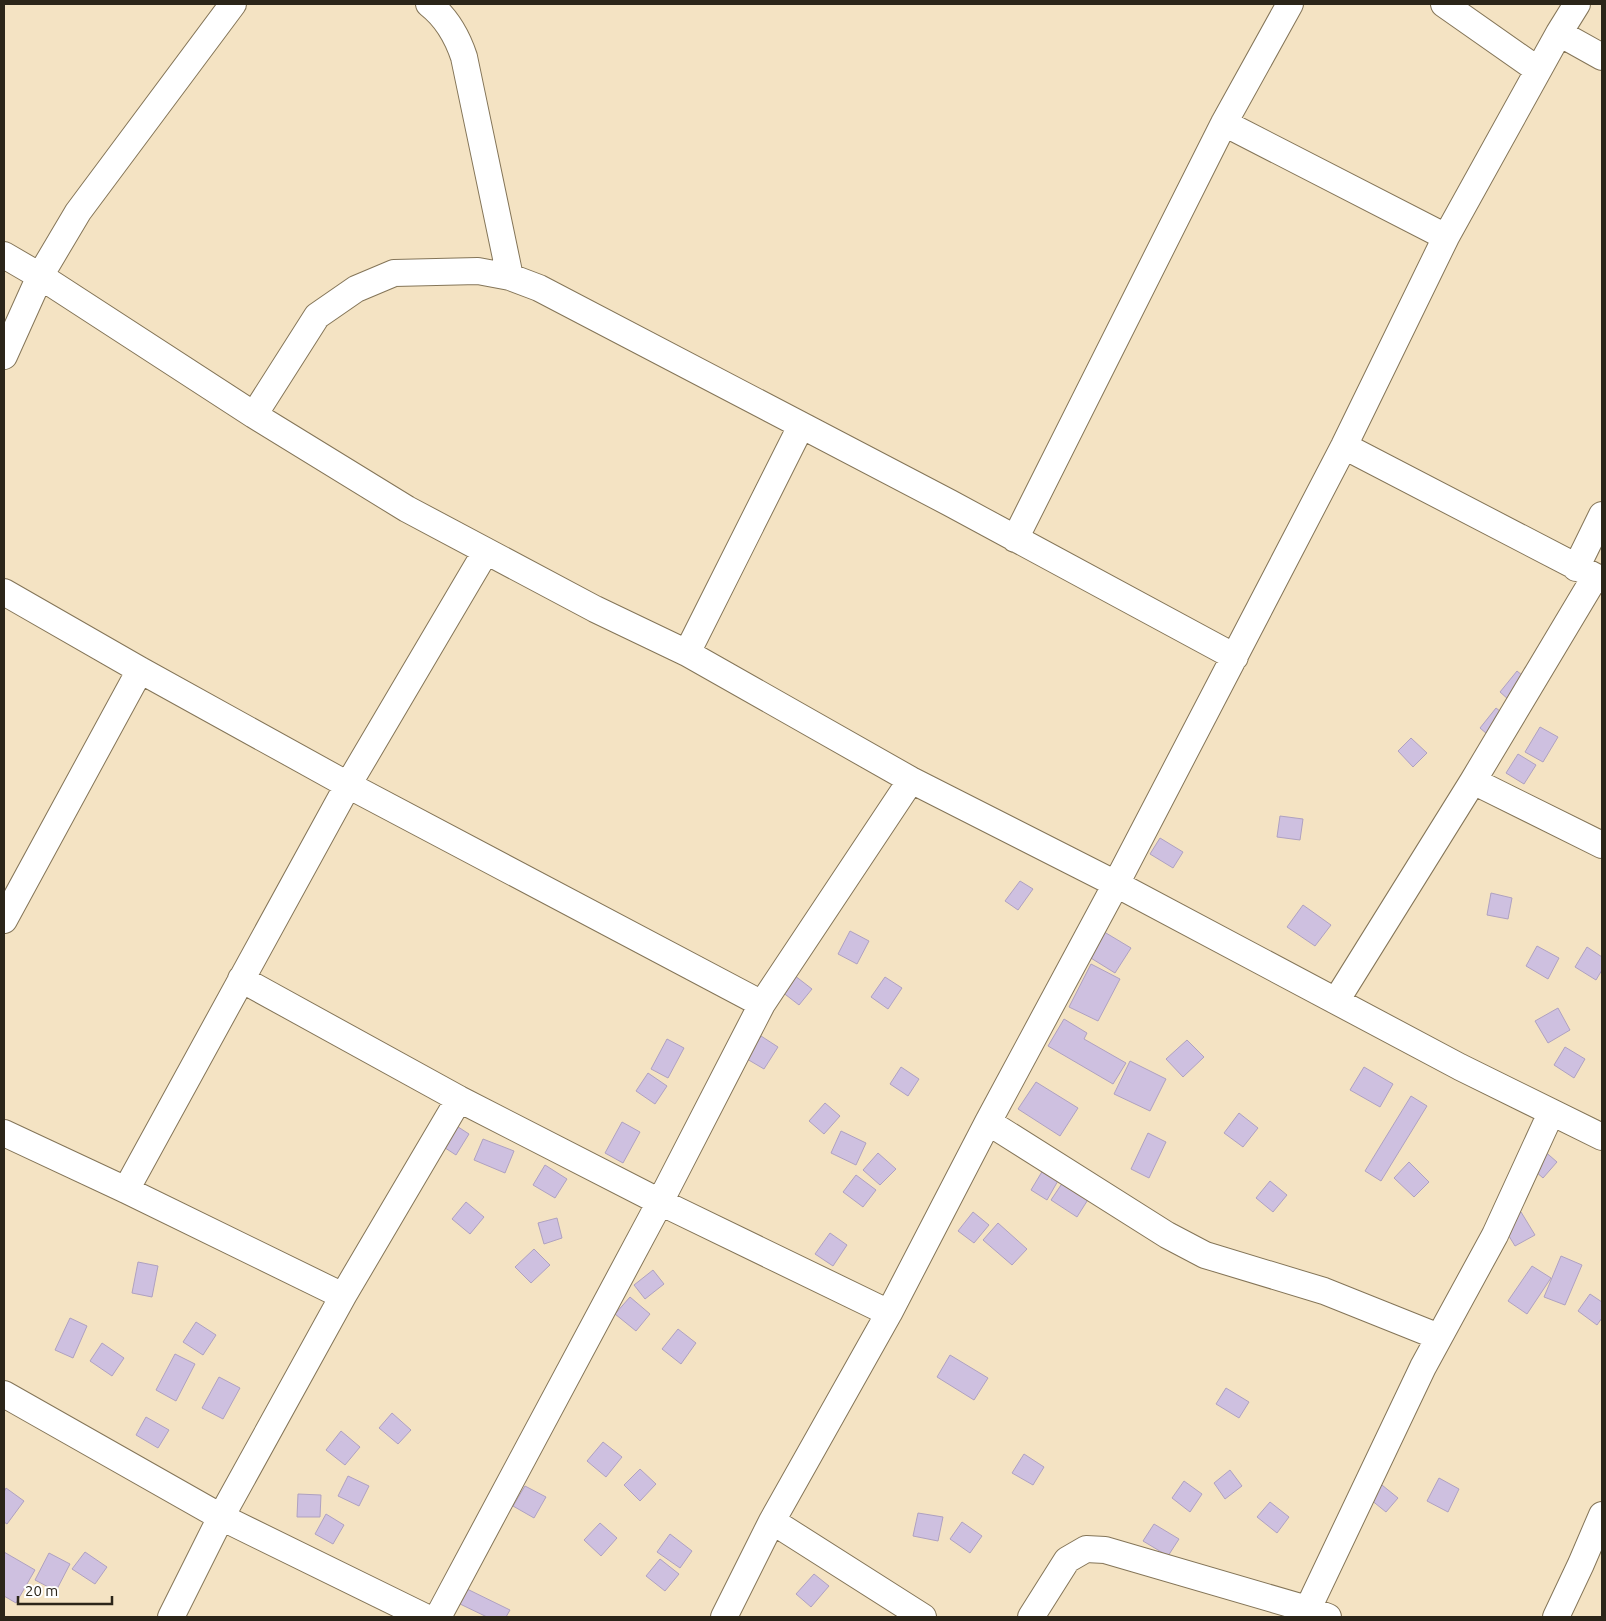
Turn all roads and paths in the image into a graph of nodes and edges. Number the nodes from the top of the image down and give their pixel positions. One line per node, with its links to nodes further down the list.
1 (233, 4): 12 (street)
2 (429, 4): 13 (street)
3 (1290, 4): 9 (street)
4 (1444, 4): 8 (street)
5 (1576, 4): 6 (street)
6 (1559, 33): 7 (street); 8 (street)
7 (1602, 57)
8 (1538, 70): 10 (street)
9 (1224, 123): 10 (street); 19 (street)
10 (1446, 237): 17 (street)
11 (4, 255): 12 (street)
12 (40, 276): 14 (street); 15 (street)
13 (510, 277): 15 (street); 16 (street)
14 (4, 356)
15 (254, 415): 20 (street)
16 (801, 426): 19 (street); 23 (street)
17 (1344, 446): 21 (street); 24 (street)
18 (1602, 515): 21 (street)
19 (1015, 539): 24 (street)
20 (486, 551): 23 (street); 28 (street)
21 (1591, 575): 27 (street)
22 (4, 592): 25 (street)
23 (687, 653): 26 (street)
24 (1235, 657): 30 (street)
25 (140, 670): 28 (street); 31 (street)
26 (911, 780): 30 (street); 34 (street)
27 (1473, 780): 29 (street); 33 (street)
28 (348, 785): 32 (street); 34 (street)
29 (1602, 846)
30 (1116, 884): 33 (street); 37 (street)
31 (4, 920)
32 (240, 979): 35 (street); 40 (street)
33 (1336, 1001): 36 (street)
34 (762, 1004): 41 (street)
35 (459, 1099): 41 (street); 42 (street)
36 (1551, 1113): 39 (street); 44 (street)
37 (988, 1122): 43 (street); 44 (street)
38 (4, 1133): 40 (street)
39 (1602, 1137)
40 (126, 1190): 42 (street)
41 (660, 1202): 43 (street); 52 (street)
42 (343, 1296): 47 (street)
43 (889, 1313): 48 (street)
44 (1440, 1336): 49 (street)
45 (4, 1394): 47 (street)
46 (1602, 1515): 56 (street)
47 (221, 1517): 50 (street); 51 (street)
48 (772, 1521): 53 (street); 54 (street)
49 (1313, 1614): 55 (street)
50 (171, 1617)
51 (425, 1617)
52 (438, 1617)
53 (724, 1617)
54 (923, 1617)
55 (1031, 1617)
56 (1556, 1617)

